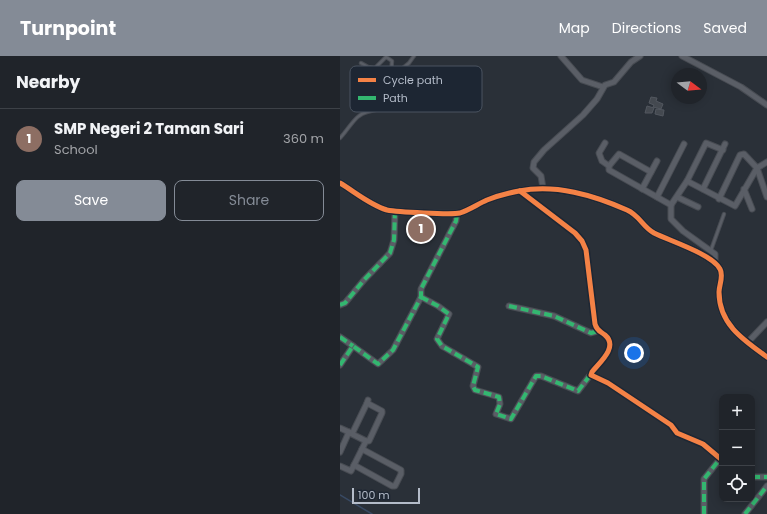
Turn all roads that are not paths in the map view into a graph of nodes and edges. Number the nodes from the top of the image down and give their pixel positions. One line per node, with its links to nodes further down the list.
1 (414, 56): 9 (lane)
2 (561, 56): 10 (street)
3 (640, 56): 10 (street)
4 (682, 56): 11 (street)
5 (361, 63): 6 (lane)
6 (366, 66)
7 (377, 66): 8 (lane)
8 (392, 66)
9 (406, 66)
10 (603, 87): 25 (street)
11 (767, 105)
12 (367, 112): 13 (lane)
13 (340, 138)
14 (605, 143): 20 (street)
15 (684, 144): 30 (street)
16 (725, 144): 17 (street)
17 (723, 150): 23 (street); 27 (street)
18 (657, 160): 22 (street)
19 (767, 162): 21 (street)
20 (609, 166): 22 (street); 26 (street)
21 (757, 168): 28 (street); 32 (street); 33 (street)
22 (651, 172): 26 (street)
23 (687, 181): 27 (street); 31 (street)
24 (340, 183): 37 (street)
25 (543, 188): 29 (street); 41 (street)
26 (642, 189): 30 (street)
27 (703, 189): 33 (street)
28 (744, 189): 33 (street); 36 (street)
29 (520, 191): 38 (street); 46 (street)
30 (657, 197): 34 (street)
31 (677, 197): 34 (street); 35 (street)
32 (767, 197)
33 (719, 198)
34 (671, 206): 40 (street)
35 (698, 207)
36 (752, 209)
37 (395, 211): 38 (street); 43 (street)
38 (458, 213): 42 (street)
39 (724, 214): 40 (lane)
40 (710, 250): 41 (street)
41 (715, 262): 48 (street)
42 (421, 297): 49 (street); 53 (street)
43 (340, 305)
44 (509, 306): 46 (street)
45 (767, 322): 48 (street)
46 (598, 331): 53 (street)
47 (340, 337): 49 (street)
48 (748, 342): 51 (street)
49 (353, 346): 50 (street)
50 (342, 355): 52 (street)
51 (767, 357)
52 (340, 365)
53 (591, 374): 59 (street)
54 (340, 428): 55 (street)
55 (351, 433): 56 (street); 56 (street); 58 (street)
56 (366, 441): 57 (street)
57 (362, 449): 61 (street); 61 (street)
58 (340, 452)
59 (719, 458)
60 (719, 462): 66 (street)
61 (354, 465): 62 (street)
62 (340, 466)
63 (755, 477): 64 (street)
64 (767, 477)
65 (767, 486): 67 (street)
66 (704, 514)
67 (745, 514)

